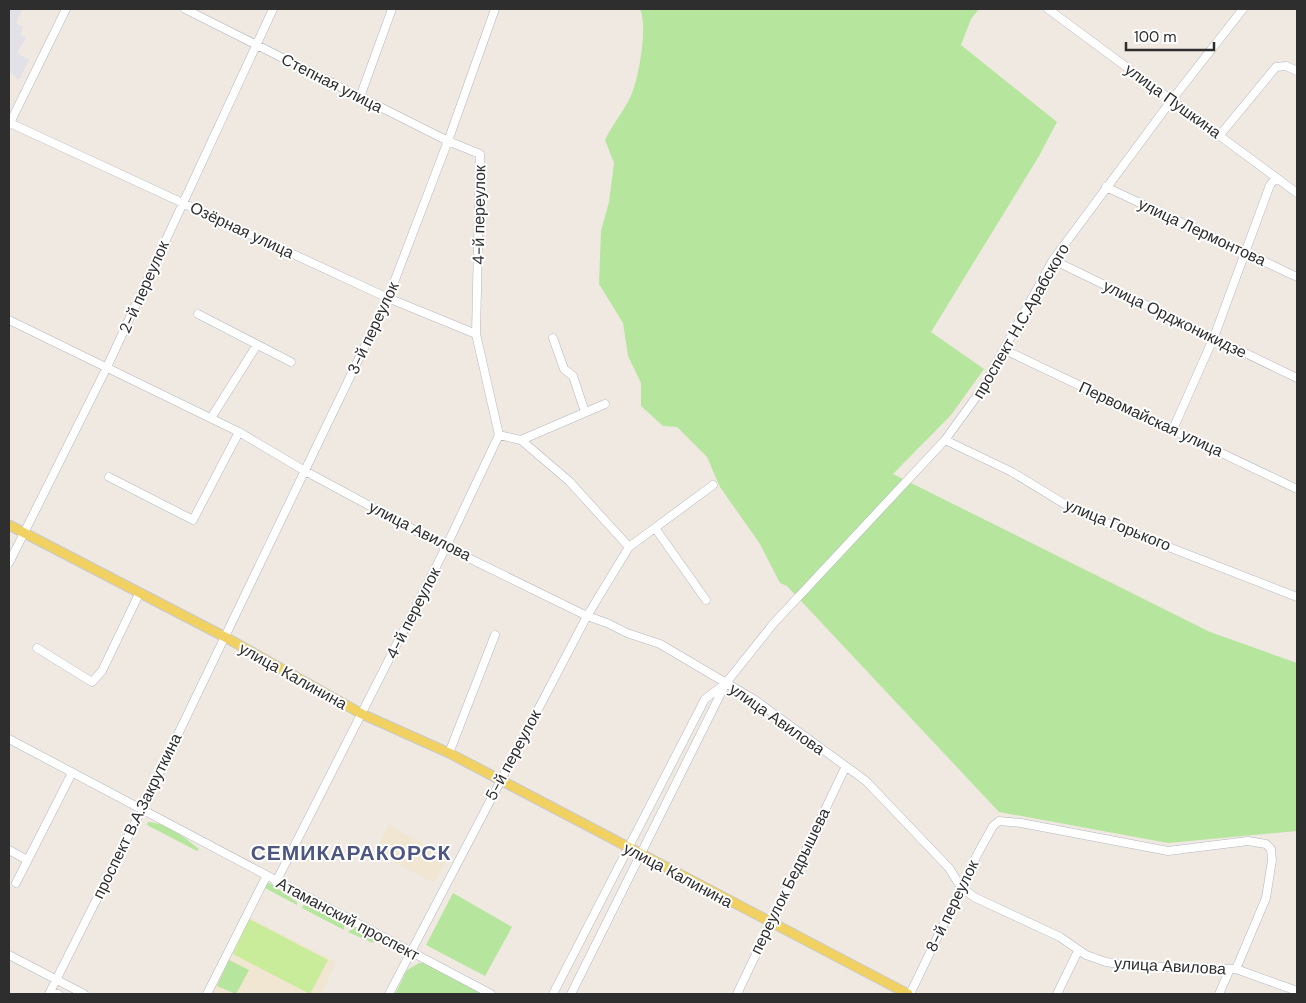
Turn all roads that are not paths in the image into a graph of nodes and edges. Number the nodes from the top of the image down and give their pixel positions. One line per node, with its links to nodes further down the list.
1 (66, 9): 12 (street)
2 (185, 9): 8 (street, Степная улица)
3 (273, 9): 8 (street, 2-й переулок)
4 (392, 9): 10 (street)
5 (495, 9): 14 (street, 3-й переулок)
6 (1048, 9): 11 (street, улица Пушкина)
7 (1244, 9): 11 (street, проспект Н.С.Арабского)
8 (256, 44): 10 (street, Степная улица); 19 (street, 2-й переулок)
9 (1297, 71): 13 (street)
10 (360, 98): 14 (street, Степная улица)
11 (1171, 101): 13 (street, улица Пушкина); 17 (street, проспект Н.С.Арабского)
12 (9, 124): 19 (street, Озёрная улица)
13 (1220, 135): 16 (street, улица Пушкина)
14 (448, 141): 15 (street, Степная улица); 23 (street, 3-й переулок)
15 (480, 154): 26 (street, 4-й переулок)
16 (1275, 179): 18 (street, улица Пушкина); 20 (street)
17 (1106, 187): 20 (street, улица Лермонтова); 21 (street, проспект Н.С.Арабского)
18 (1297, 193)
19 (182, 203): 23 (street, Озёрная улица); 32 (street, 2-й переулок)
20 (1246, 254): 22 (street, улица Лермонтова); 27 (street)
21 (1052, 260): 27 (street, улица Орджоникидзе); 30 (street, проспект Н.С.Арабского)
22 (1297, 277)
23 (388, 298): 26 (street, Озёрная улица); 42 (street, 3-й переулок)
24 (198, 314): 29 (street)
25 (9, 320): 32 (street, улица Авилова)
26 (476, 334): 39 (street, 4-й переулок)
27 (1214, 337): 33 (street, улица Орджоникидзе); 37 (street)
28 (553, 338): 35 (street)
29 (256, 345): 31 (street); 36 (street)
30 (1005, 350): 37 (street, Первомайская улица); 41 (street, проспект Н.С.Арабского)
31 (291, 362)
32 (108, 367): 36 (street, улица Авилова); 48 (street, 2-й переулок)
33 (1297, 378)
34 (605, 404): 35 (street)
35 (585, 412): 40 (street)
36 (211, 418): 38 (street, улица Авилова)
37 (1173, 429): 45 (street, Первомайская улица)
38 (239, 432): 42 (street, улица Авилова); 43 (street)
39 (499, 435): 40 (street); 49 (street, 4-й переулок)
40 (521, 440): 50 (street)
41 (945, 440): 53 (street, улица Горького); 59 (street, проспект Н.С.Арабского)
42 (305, 471): 49 (street, улица Авилова); 57 (street, 3-й переулок)
43 (109, 477)
44 (713, 485): 47 (street, 5-й переулок)
45 (1297, 489)
46 (9, 526): 48 (main road, улица Калинина)
47 (655, 528): 50 (street, 5-й переулок); 54 (street)
48 (24, 533): 51 (street, 2-й переулок); 52 (main road, улица Калинина)
49 (446, 547): 55 (street, улица Авилова); 60 (street, 4-й переулок)
50 (629, 547): 55 (street, 5-й переулок)
51 (9, 563)
52 (139, 594): 57 (main road, улица Калинина); 58 (street)
53 (1297, 597)
54 (706, 600)
55 (587, 616): 59 (street, улица Авилова); 65 (street, 5-й переулок)
56 (495, 635): 62 (street)
57 (225, 637): 60 (main road, улица Калинина); 66 (street, проспект В.А.Закруткина)
58 (36, 648)
59 (726, 682): 63 (street, улица Авилова); 67 (street); 69 (street)
60 (362, 714): 62 (main road, улица Калинина); 72 (street, 4-й переулок)
61 (9, 739): 64 (street, Атаманский проспект)
62 (449, 753): 65 (main road, улица Калинина)
63 (845, 768): 74 (street, улица Авилова); 75 (street, переулок Бедрышева)
64 (72, 774): 66 (street, Атаманский проспект); 70 (street)
65 (499, 781): 67 (main road, улица Калинина); 77 (street, 5-й переулок)
66 (141, 810): 71 (street, Атаманский проспект); 80 (street, проспект В.А.Закруткина)
67 (628, 848): 69 (main road, улица Калинина); 87 (street)
68 (9, 850): 70 (street)
69 (642, 855): 75 (main road, улица Калинина); 88 (street)
70 (27, 860): 73 (street)
71 (266, 876): 72 (street, Атаманский проспект); 84 (street)
72 (276, 882): 77 (street, Атаманский проспект)
73 (16, 883)
74 (960, 887): 76 (street, улица Авилова); 79 (street, 8-й переулок); 90 (street, 8-й переулок)
75 (769, 923): 89 (street, переулок Бедрышева); 90 (main road, улица Калинина)
76 (1078, 950): 79 (street, улица Авилова); 91 (street)
77 (410, 952): 85 (street, 5-й переулок); 86 (street, Атаманский проспект)
78 (9, 955): 80 (street)
79 (1233, 969): 81 (street, улица Авилова); 92 (street)
80 (56, 980): 82 (street, проспект В.А.Закруткина); 83 (street)
81 (1297, 991)
82 (49, 994)
83 (84, 994)
84 (207, 994)
85 (389, 994)
86 (491, 994)
87 (553, 994)
88 (571, 994)
89 (737, 994)
90 (909, 994)
91 (1057, 994)
92 (1219, 994)

